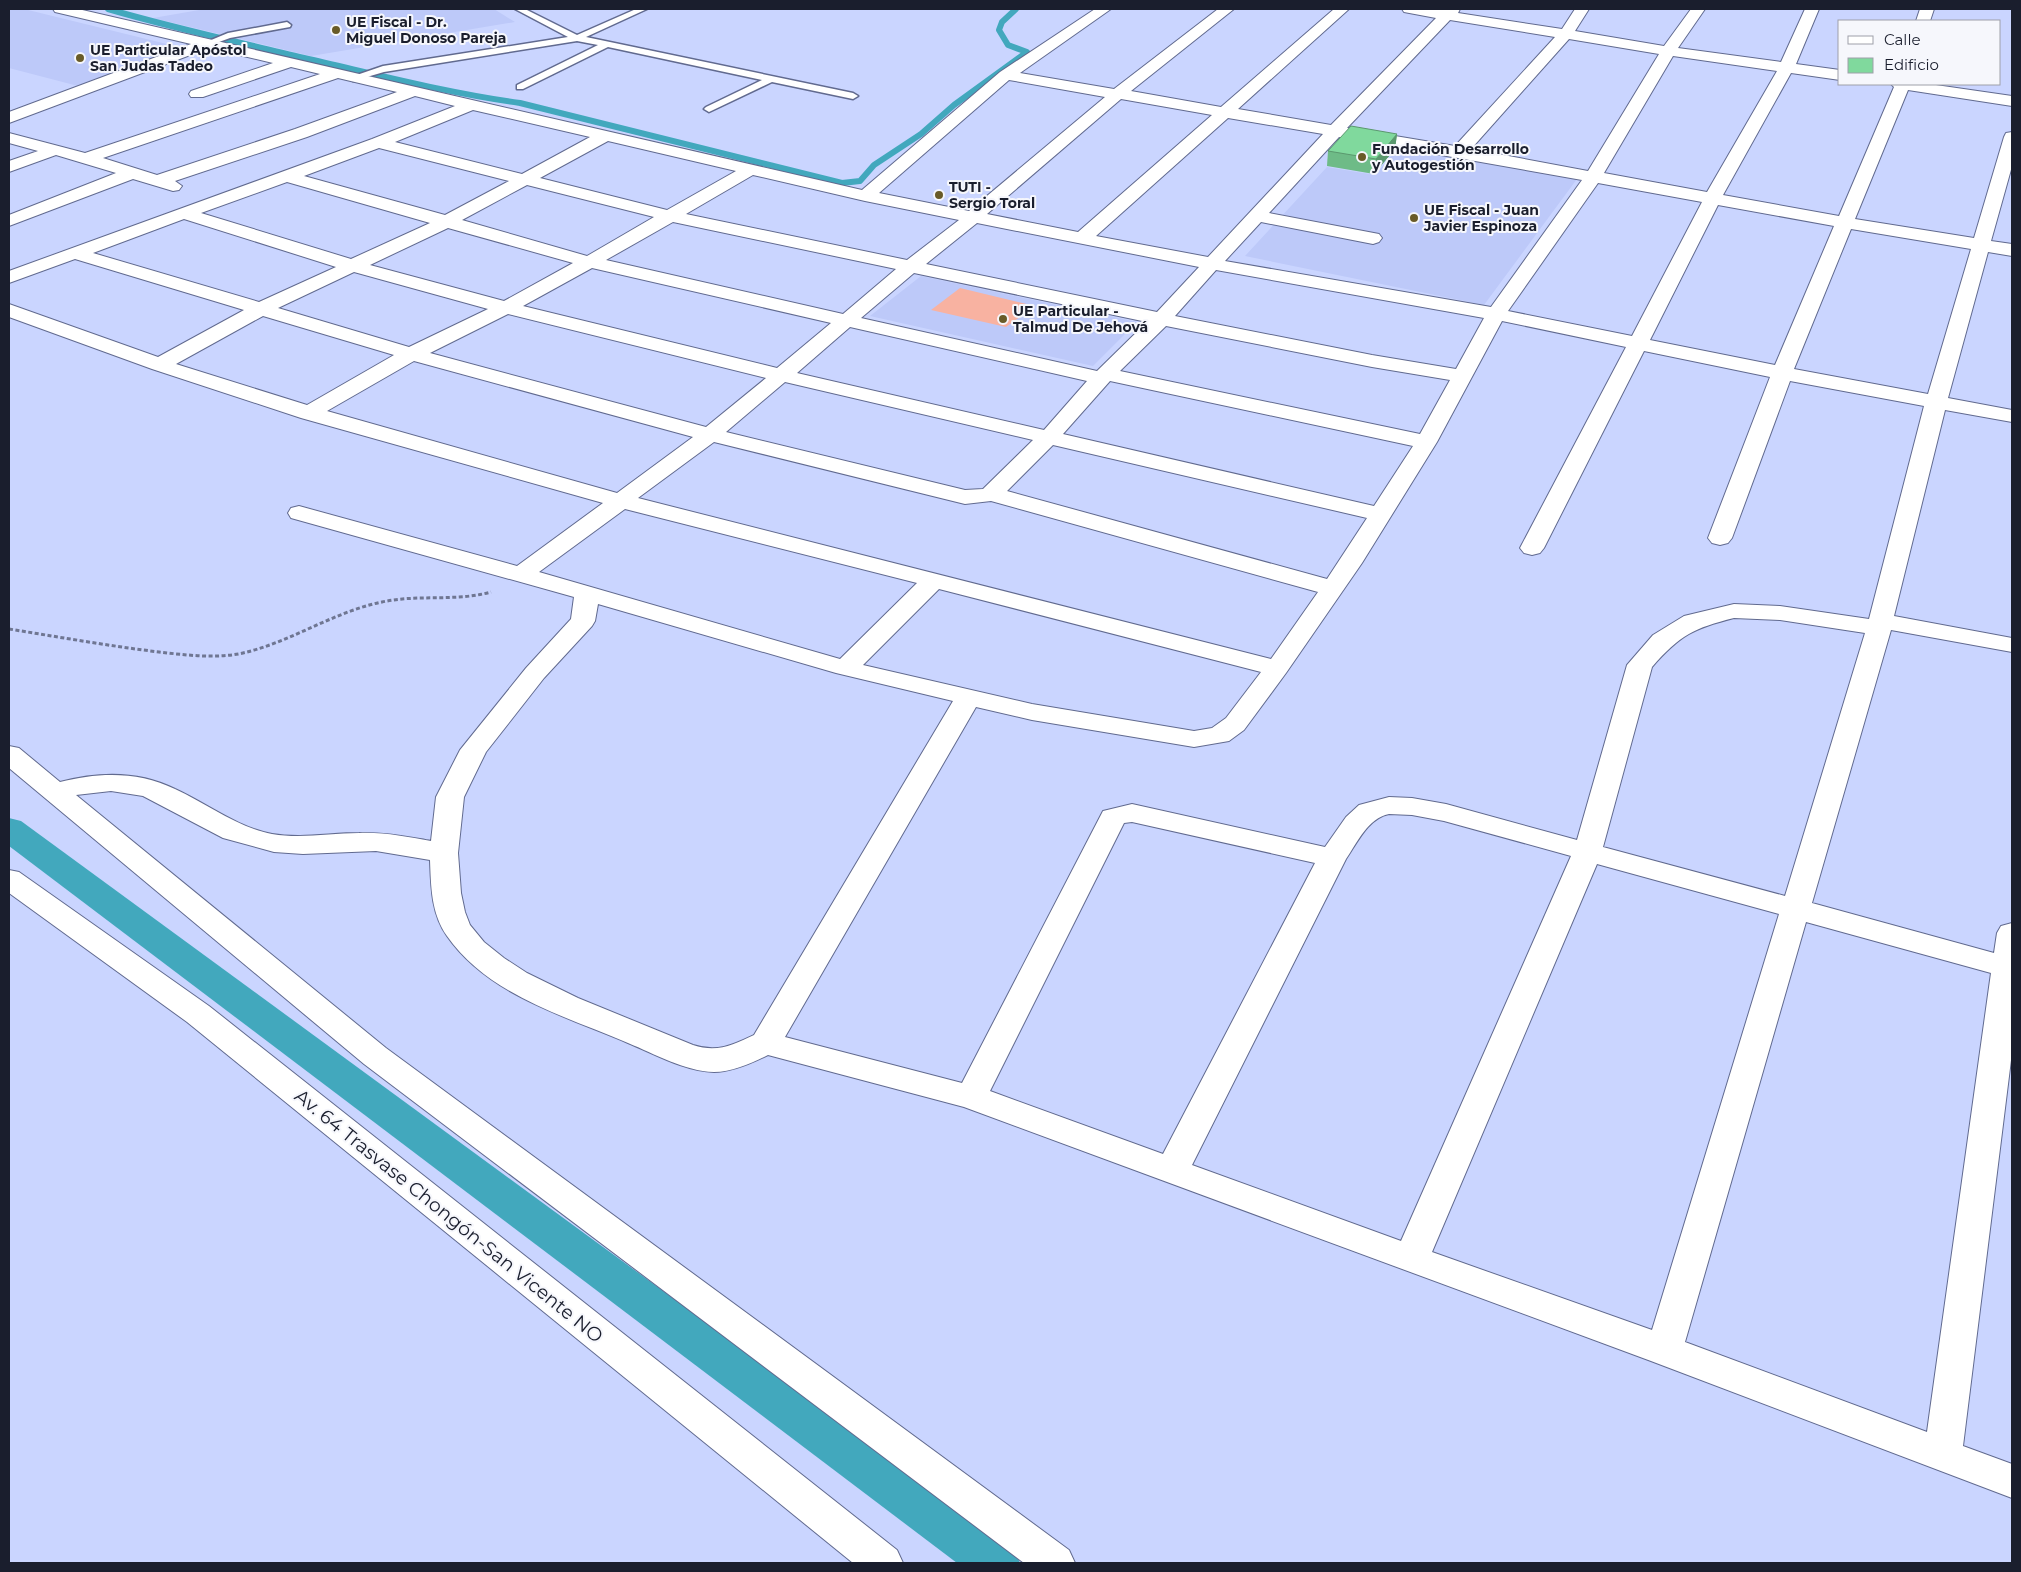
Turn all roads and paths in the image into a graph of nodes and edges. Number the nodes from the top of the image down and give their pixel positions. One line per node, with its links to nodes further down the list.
1 (60, 9): 15 (street)
2 (519, 9): 14 (lane)
3 (643, 9): 14 (lane)
4 (1104, 9): 21 (street)
5 (1227, 9): 30 (street)
6 (1342, 9): 35 (street)
7 (1409, 9): 11 (street)
8 (1582, 9): 13 (street)
9 (1698, 9): 17 (street)
10 (1812, 9): 19 (street)
11 (1451, 12): 13 (street); 37 (street)
12 (287, 25): 15 (lane)
13 (1566, 34): 17 (street); 43 (street)
14 (577, 38): 16 (lane); 23 (lane)
15 (208, 44): 18 (street); 36 (street)
16 (607, 44): 24 (lane); 27 (lane)
17 (1668, 51): 19 (street); 49 (street)
18 (289, 63): 20 (street); 29 (street)
19 (1787, 67): 22 (street); 53 (street)
20 (336, 74): 23 (street); 44 (street)
21 (1006, 75): 30 (street); 52 (street)
22 (1838, 75)
23 (354, 78): 28 (street)
24 (772, 79): 31 (lane); 34 (lane)
25 (1903, 85): 61 (street)
26 (1909, 85): 32 (street)
27 (520, 87)
28 (411, 92): 33 (street); 50 (street)
29 (197, 94)
30 (1116, 95): 35 (street); 58 (street)
31 (853, 96)
32 (2012, 101)
33 (471, 105): 38 (street); 41 (street)
34 (709, 109)
35 (1223, 112): 37 (street); 63 (street)
36 (9, 118)
37 (1335, 131): 43 (street); 57 (street)
38 (605, 136): 46 (street); 51 (street)
39 (2012, 137): 64 (street)
40 (9, 138): 42 (street)
41 (378, 143): 48 (street); 51 (street)
42 (52, 151): 44 (street); 45 (street)
43 (1459, 152): 49 (street)
44 (86, 158): 47 (street)
45 (9, 167)
46 (750, 170): 52 (street); 56 (street)
47 (133, 173): 50 (street); 59 (street)
48 (286, 176): 54 (street); 60 (street)
49 (1593, 177): 53 (street); 75 (street)
50 (157, 181): 54 (street)
51 (524, 181): 56 (street); 60 (street)
52 (866, 196): 58 (street)
53 (1713, 198): 61 (street); 78 (street)
54 (220, 199): 55 (street)
55 (182, 213): 66 (street); 69 (street)
56 (671, 216): 67 (street); 70 (street)
57 (1257, 216): 62 (street); 68 (street)
58 (972, 218): 63 (street); 70 (street)
59 (9, 221)
60 (448, 221): 67 (street); 69 (street)
61 (1846, 223): 64 (street); 81 (street)
62 (1373, 238)
63 (1081, 239): 68 (street)
64 (1982, 245): 65 (street); 85 (street)
65 (2012, 250)
66 (72, 253): 71 (street); 74 (street)
67 (590, 262): 72 (street); 77 (street)
68 (1213, 264): 75 (street); 76 (street)
69 (353, 266): 72 (street); 74 (street)
70 (911, 266): 76 (street); 77 (street)
71 (9, 277)
72 (506, 308): 79 (street); 82 (street)
73 (9, 310): 80 (street)
74 (259, 310): 79 (street); 80 (street)
75 (1496, 314): 78 (street); 84 (street)
76 (1161, 319): 83 (street); 84 (street)
77 (847, 320): 82 (street); 83 (street)
78 (1638, 343): 81 (street); 96 (street)
79 (411, 354): 86 (street); 88 (street)
80 (159, 365): 86 (street)
81 (1782, 373): 85 (street); 95 (street)
82 (780, 375): 88 (street); 89 (street)
83 (1104, 376): 89 (street); 90 (street)
84 (1463, 376): 90 (street)
85 (1936, 402): 87 (street); 101 (street)
86 (309, 413): 92 (street)
87 (2012, 416)
88 (710, 434): 91 (street); 92 (street)
89 (1050, 436): 91 (street); 94 (street)
90 (1426, 442): 94 (street)
91 (991, 494): 99 (street)
92 (622, 501): 97 (street); 98 (street)
93 (299, 513): 97 (street)
94 (1380, 514): 99 (street)
95 (1720, 538)
96 (1532, 548)
97 (521, 574): 100 (street); 102 (path)
98 (933, 581): 104 (street); 105 (street)
99 (1332, 588): 105 (street)
100 (587, 593): 104 (street); 110 (street)
101 (1880, 624): 103 (street); 109 (street); 113 (street)
102 (9, 628)
103 (2012, 645)
104 (846, 668): 106 (street)
105 (1277, 668): 106 (street)
106 (968, 697): 116 (street)
107 (9, 754): 108 (street)
108 (55, 792): 110 (street); 124 (street)
109 (1588, 850): 111 (street); 113 (street); 119 (street)
110 (444, 853): 116 (street)
111 (1332, 858): 117 (street); 118 (street)
112 (9, 879): 123 (street, Av. 64 Trasvase Chongón-San Vicente NO)
113 (1796, 907): 115 (street); 120 (street)
114 (2012, 933): 115 (street)
115 (2009, 967): 121 (street)
116 (765, 1043): 117 (street)
117 (971, 1097): 118 (street)
118 (1172, 1170): 119 (street)
119 (1411, 1259): 120 (street)
120 (1664, 1350): 121 (street)
121 (1943, 1455): 122 (street)
122 (2012, 1480)
123 (883, 1563)
124 (1055, 1563)

